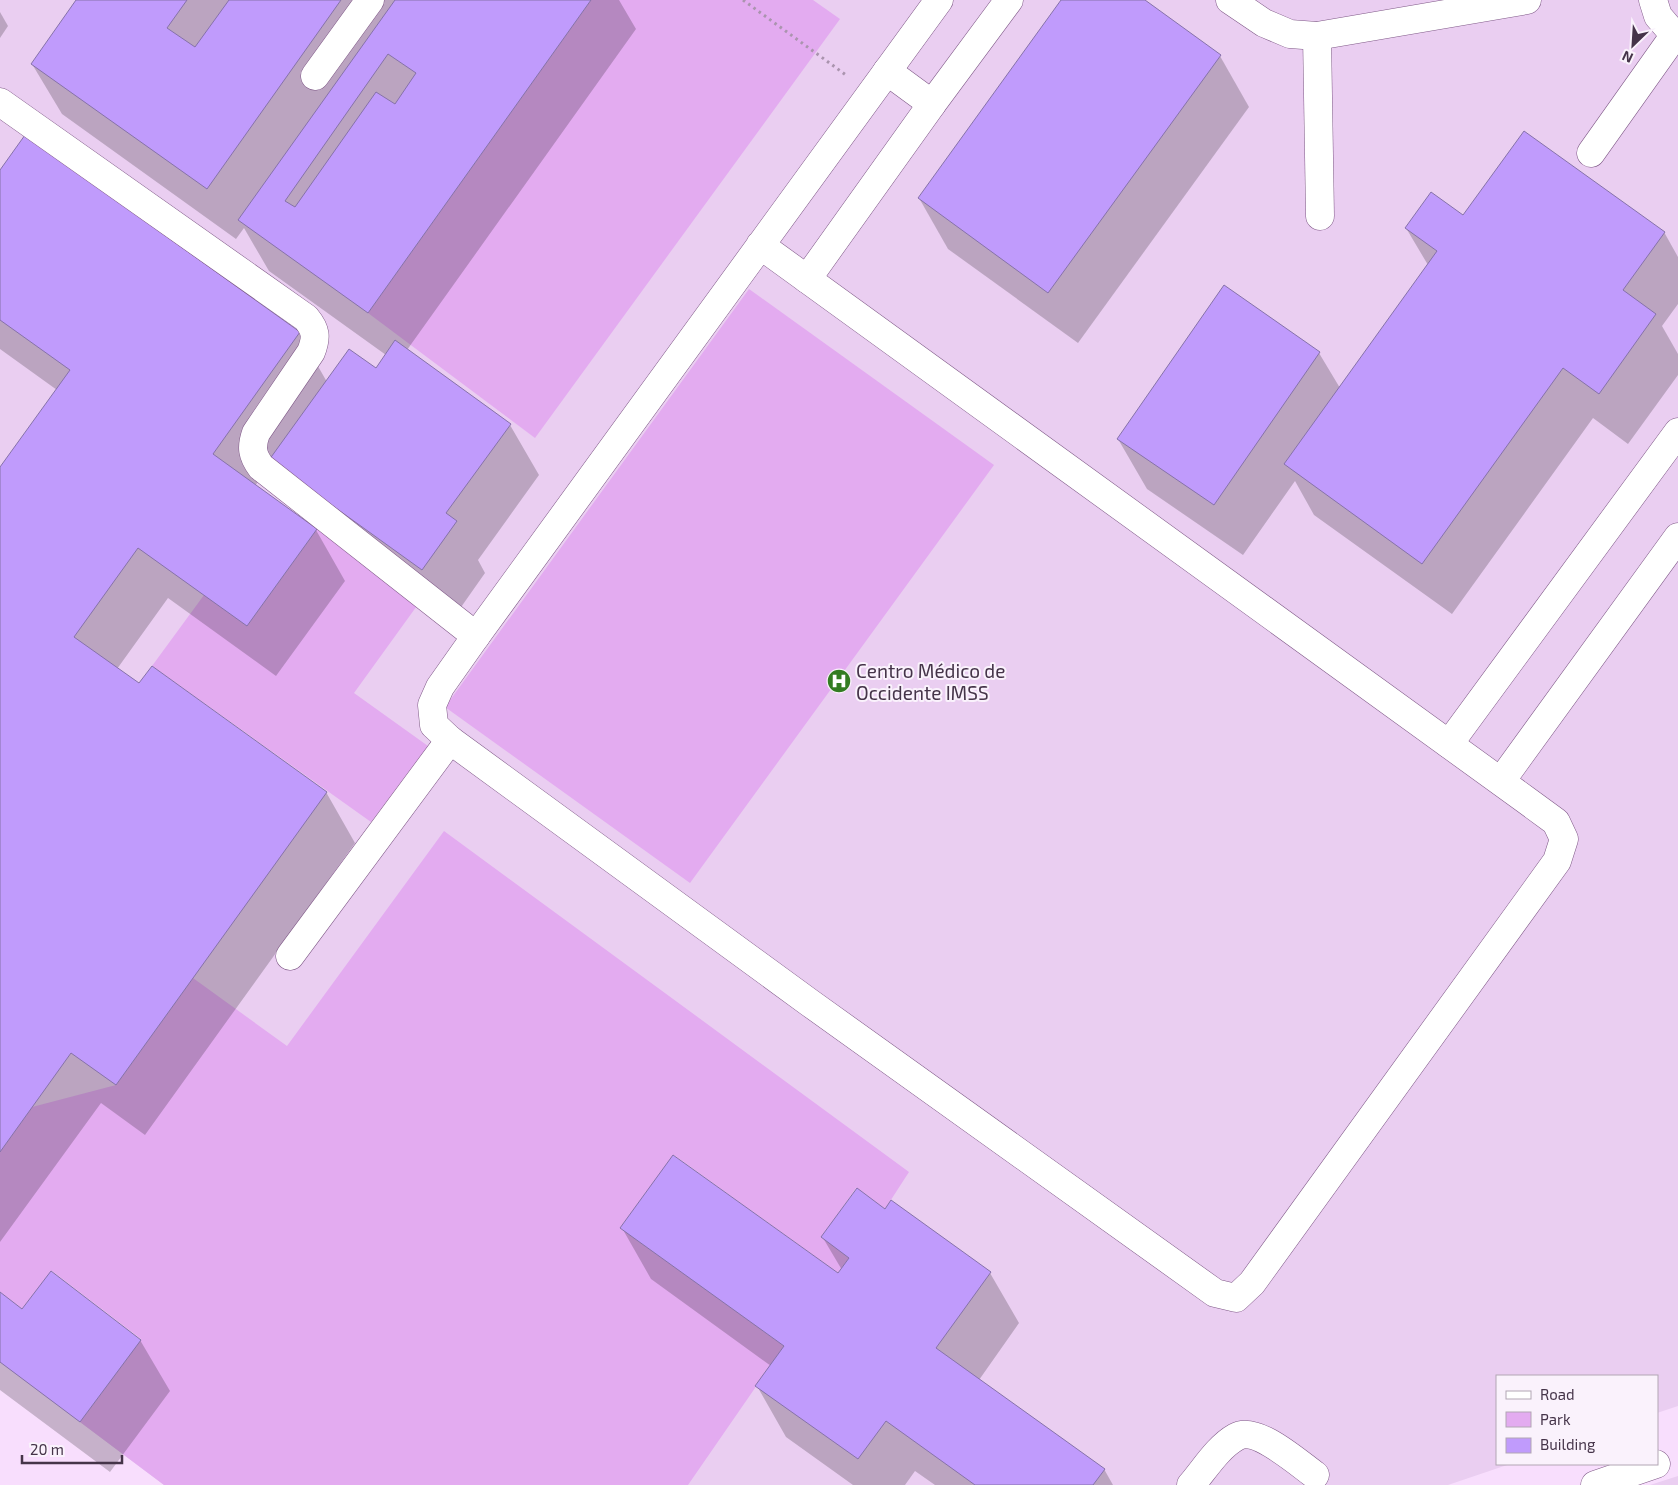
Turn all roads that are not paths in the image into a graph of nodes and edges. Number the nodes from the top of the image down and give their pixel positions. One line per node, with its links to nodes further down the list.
1 (370, 0): 10 (street)
2 (939, 0): 9 (street)
3 (1009, 0): 12 (street)
4 (1230, 0): 7 (street)
5 (1527, 0): 7 (street)
6 (1653, 0): 8 (street)
7 (1317, 36): 14 (street)
8 (1676, 38): 13 (street)
9 (887, 71): 12 (street); 15 (street)
10 (315, 76)
11 (0, 102): 19 (street)
12 (932, 104): 16 (street)
13 (1591, 154)
14 (1320, 216)
15 (760, 245): 16 (street); 19 (street)
16 (807, 279): 21 (street)
17 (1678, 432): 21 (street)
18 (1678, 537): 22 (street)
19 (476, 636): 20 (street)
20 (450, 740): 22 (street); 23 (street)
21 (1449, 744): 22 (street)
22 (1501, 781)
23 (290, 956)
24 (1678, 1456): 25 (street)
25 (1658, 1463)
26 (1653, 1465): 29 (street)
27 (1315, 1475): 28 (street)
28 (1192, 1485)
29 (1595, 1485)

